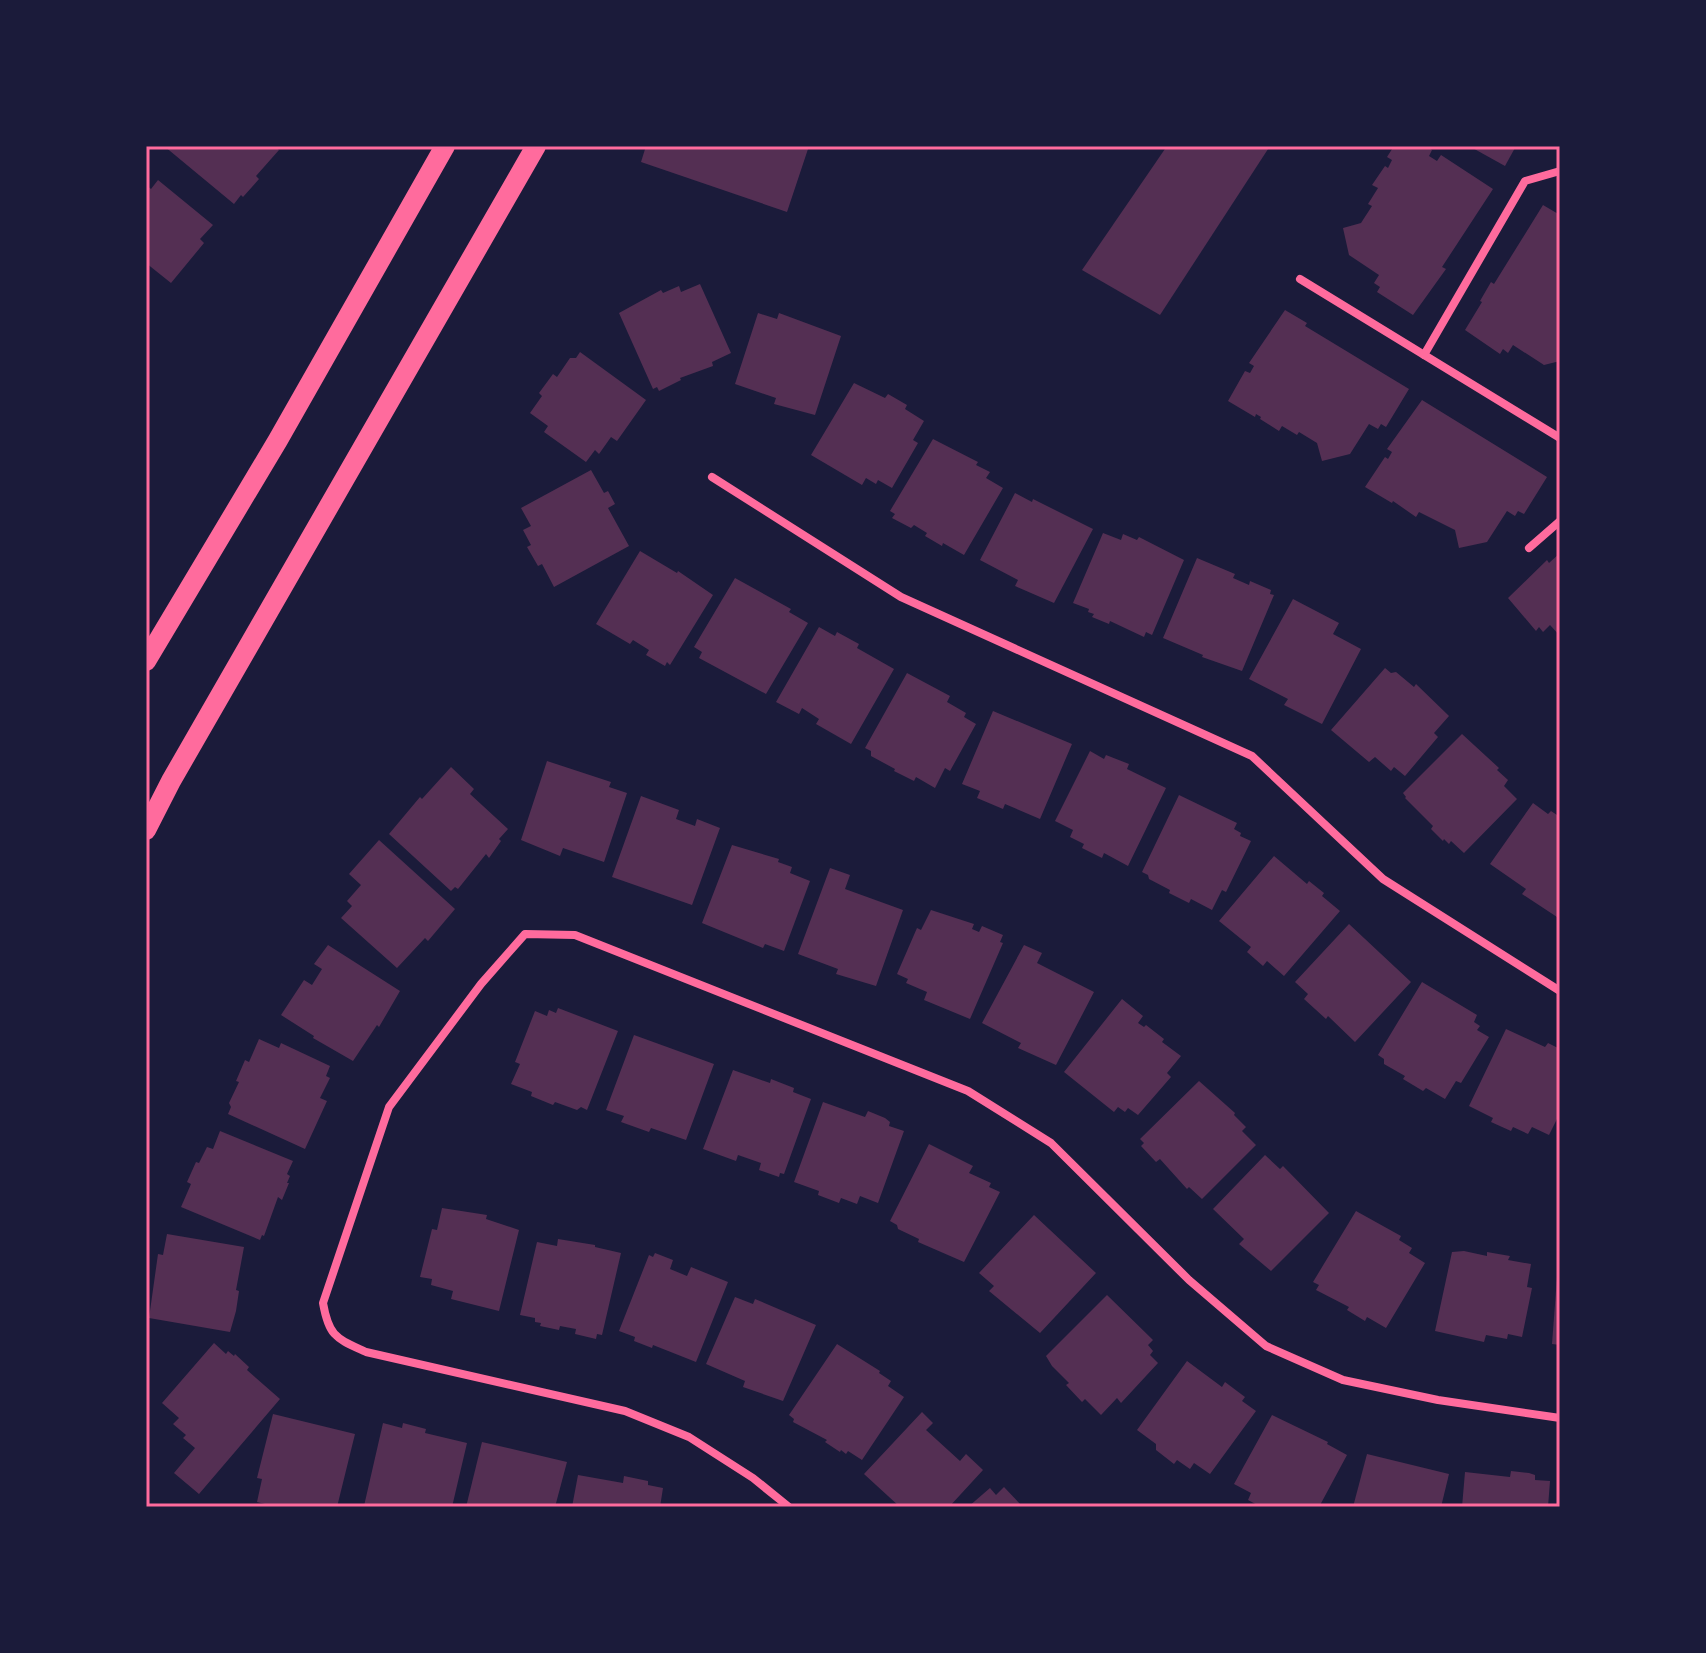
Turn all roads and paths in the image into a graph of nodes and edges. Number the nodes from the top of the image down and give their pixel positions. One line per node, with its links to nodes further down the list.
1 (445, 146): 10 (main road)
2 (536, 146): 11 (main road)
3 (1560, 171): 5 (street)
4 (1300, 279): 5 (street)
5 (1424, 355): 6 (street)
6 (1560, 438)
7 (712, 477): 12 (street)
8 (1560, 521): 9 (street)
9 (1529, 548)
10 (146, 661)
11 (146, 830)
12 (1560, 991)
13 (1560, 1418): 14 (street)
14 (789, 1507)

